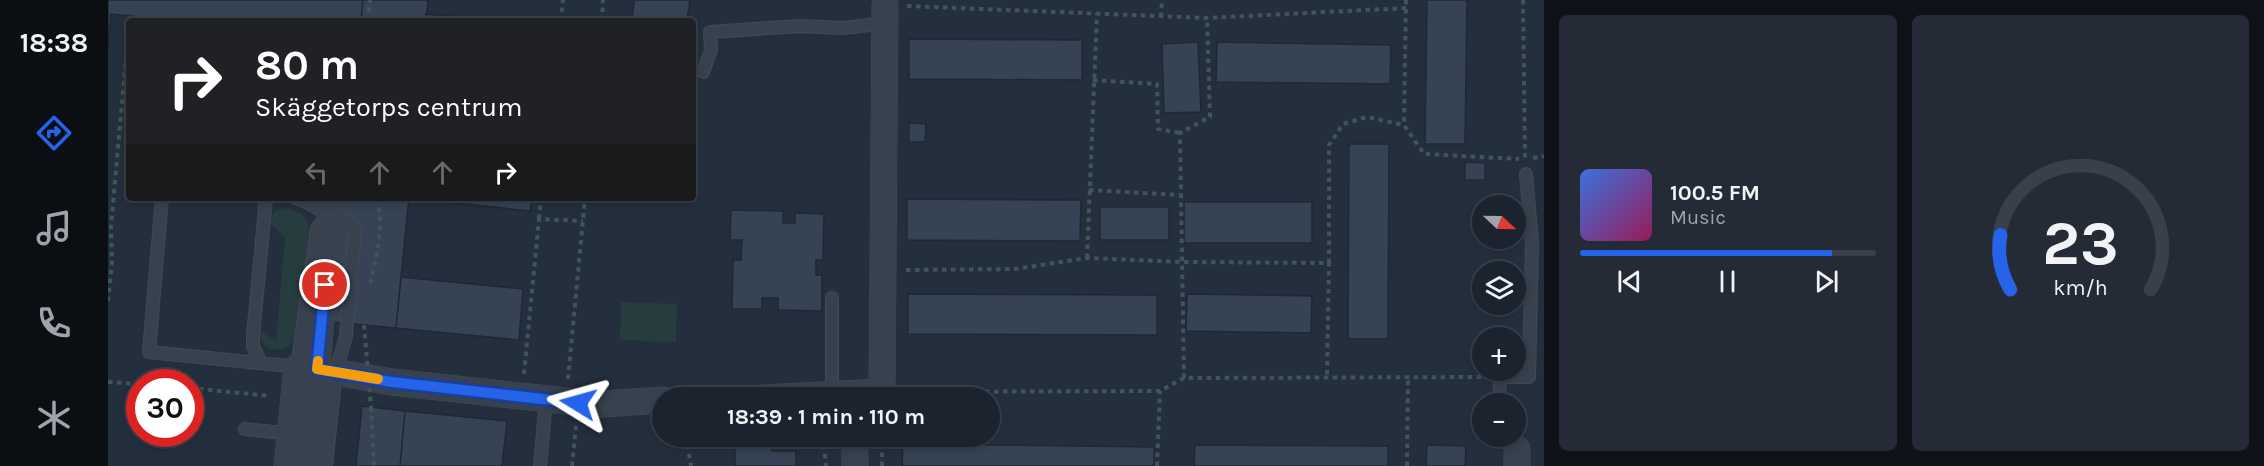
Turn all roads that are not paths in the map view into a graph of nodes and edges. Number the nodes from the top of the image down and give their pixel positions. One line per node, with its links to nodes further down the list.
1 (885, 14): 2 (lane); 12 (street)
2 (703, 72)
3 (1526, 174): 13 (lane)
4 (162, 201): 9 (lane)
5 (266, 201): 9 (lane)
6 (309, 201): 7 (lane)
7 (331, 207): 10 (street)
8 (832, 298): 11 (lane)
9 (261, 363): 10 (lane)
10 (317, 369): 14 (street); 17 (street); 17 (street); 20 (lane)
11 (831, 387)
12 (882, 387)
13 (1499, 393)
14 (553, 399): 15 (street); 21 (lane)
15 (652, 401)
16 (244, 429): 17 (lane)
17 (301, 435): 18 (street); 19 (street)
18 (287, 466)
19 (308, 466)
20 (326, 466)
21 (540, 466)

